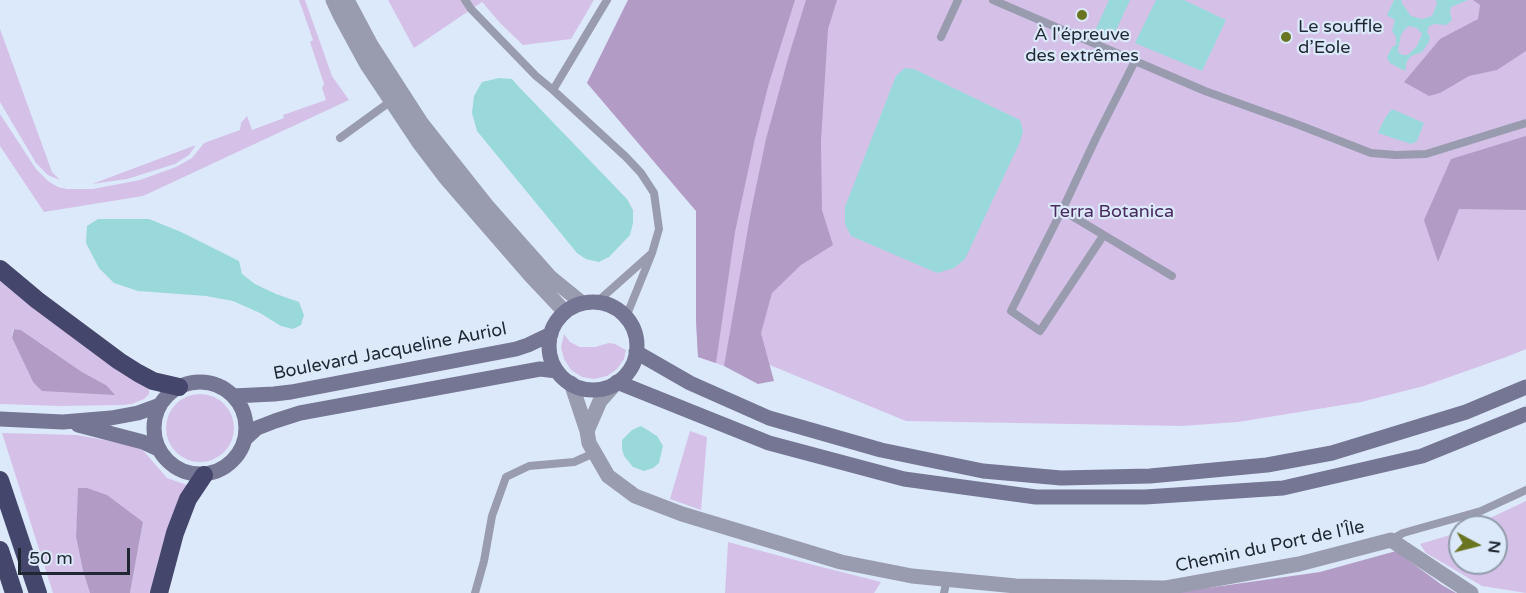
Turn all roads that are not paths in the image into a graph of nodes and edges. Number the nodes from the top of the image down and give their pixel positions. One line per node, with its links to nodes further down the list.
1 (333, 0): 10 (street)
2 (347, 0): 18 (street)
3 (465, 0): 9 (lane)
4 (608, 0): 9 (lane)
5 (958, 0): 7 (lane)
6 (993, 0): 8 (lane)
7 (941, 37)
8 (1135, 61): 11 (lane); 13 (lane)
9 (554, 90): 15 (lane)
10 (392, 101): 12 (lane); 19 (street)
11 (1526, 123)
12 (340, 138)
13 (1062, 210): 14 (lane); 14 (lane)
14 (1103, 236): 17 (lane)
15 (652, 252): 18 (lane); 20 (lane)
16 (0, 269): 26 (highway)
17 (1172, 276)
18 (589, 303): 19 (main road); 20 (main road)
19 (565, 312): 21 (main road)
20 (626, 317): 22 (main road)
21 (551, 334): 23 (main road); 28 (main road, Boulevard Jacqueline Auriol)
22 (636, 352): 24 (main road); 27 (main road)
23 (557, 371): 25 (main road); 34 (main road)
24 (617, 382): 25 (main road); 30 (main road); 33 (street)
25 (571, 383): 33 (street, Chemin du Port de l'Île)
26 (179, 387): 28 (main road); 29 (main road)
27 (1526, 387)
28 (233, 396): 34 (main road)
29 (160, 405): 32 (main road); 35 (main road)
30 (1526, 414)
31 (0, 419): 32 (main road)
32 (63, 422): 35 (main road)
33 (587, 431): 36 (street, Chemin du Port de l'Île)
34 (245, 439): 37 (main road)
35 (158, 449): 37 (main road)
36 (594, 453): 42 (street, Chemin du Port de l'Île); 46 (lane)
37 (204, 475): 45 (highway)
38 (0, 480): 44 (highway)
39 (1526, 490): 40 (lane)
40 (1391, 540): 42 (street, Chemin du Port de l'Île); 47 (street)
41 (0, 550): 43 (highway)
42 (946, 586)
43 (14, 593)
44 (38, 593)
45 (159, 593)
46 (475, 593)
47 (1471, 593)

